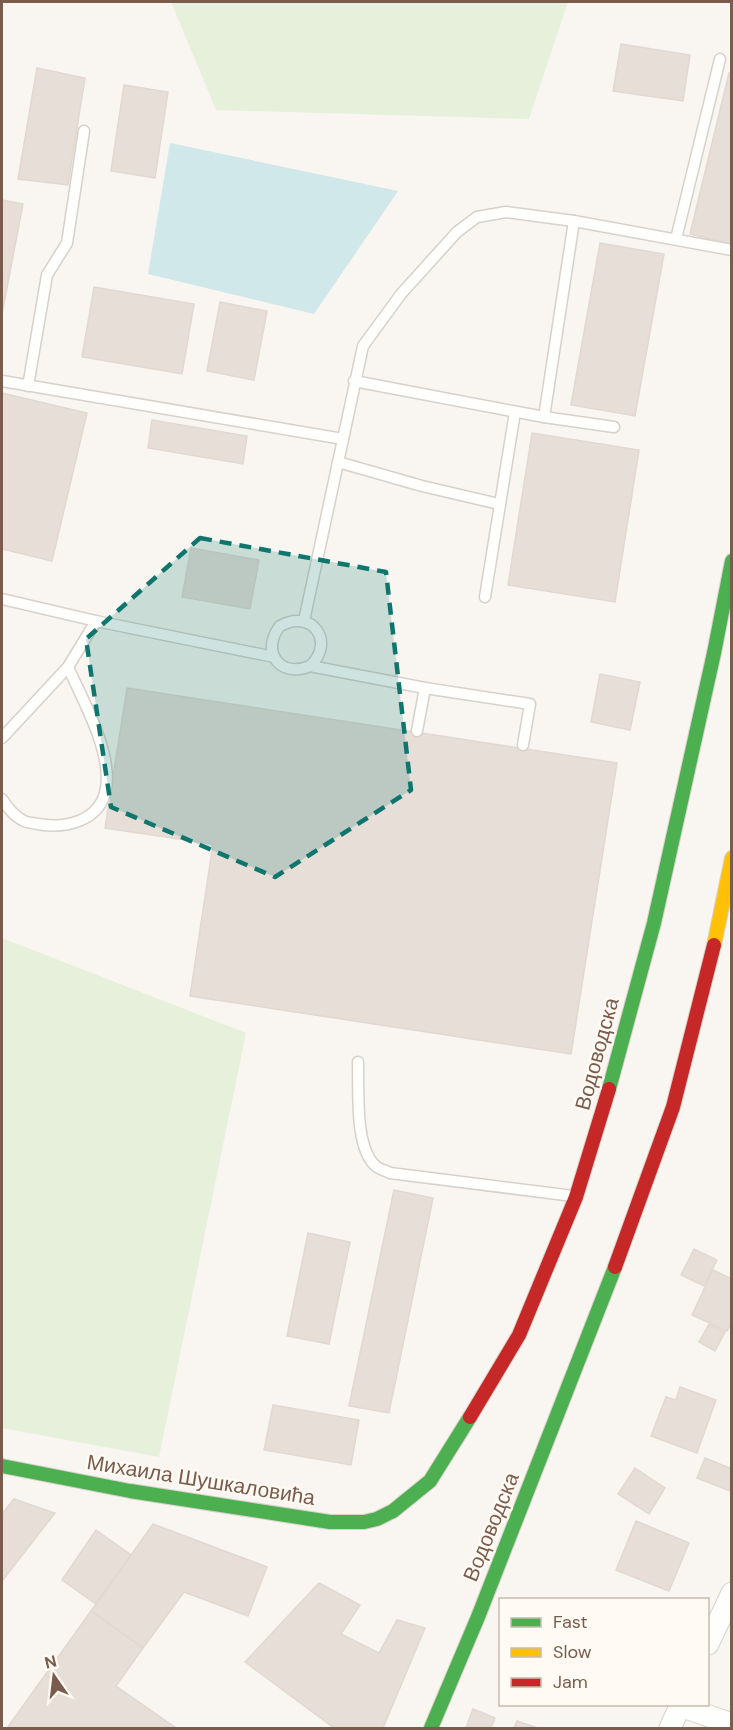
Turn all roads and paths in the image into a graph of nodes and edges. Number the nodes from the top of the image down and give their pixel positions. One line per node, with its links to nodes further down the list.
1 (720, 59): 4 (lane)
2 (84, 132): 8 (lane)
3 (574, 221): 4 (lane); 7 (lane); 10 (lane)
4 (676, 239): 5 (lane)
5 (732, 249)
6 (2, 381): 8 (lane)
7 (354, 381): 9 (lane); 12 (lane)
8 (28, 386): 12 (lane)
9 (515, 412): 10 (lane); 14 (lane)
10 (544, 417): 11 (lane)
11 (614, 427)
12 (343, 439): 13 (lane)
13 (338, 462): 14 (lane); 19 (lane)
14 (499, 504): 16 (lane)
15 (732, 561): 30 (street, Водоводска)
16 (485, 597)
17 (2, 599): 18 (lane)
18 (96, 621): 20 (lane); 22 (lane)
19 (304, 621): 20 (lane); 21 (lane)
20 (274, 657): 21 (lane)
21 (310, 666): 23 (lane)
22 (68, 667): 25 (lane); 27 (lane)
23 (425, 688): 24 (lane); 26 (lane)
24 (417, 731)
25 (2, 738)
26 (523, 745)
27 (2, 799)
28 (732, 858): 38 (street, Водоводска)
29 (358, 1062): 30 (lane)
30 (576, 1197): 32 (street, Водоводска)
31 (2, 1466): 32 (street, Михаила Шушкаловића)
32 (393, 1511)
33 (732, 1593): 34 (street)
34 (709, 1642)
35 (680, 1706): 39 (street)
36 (683, 1706): 37 (street)
37 (732, 1724)
38 (431, 1728)
39 (670, 1728)

